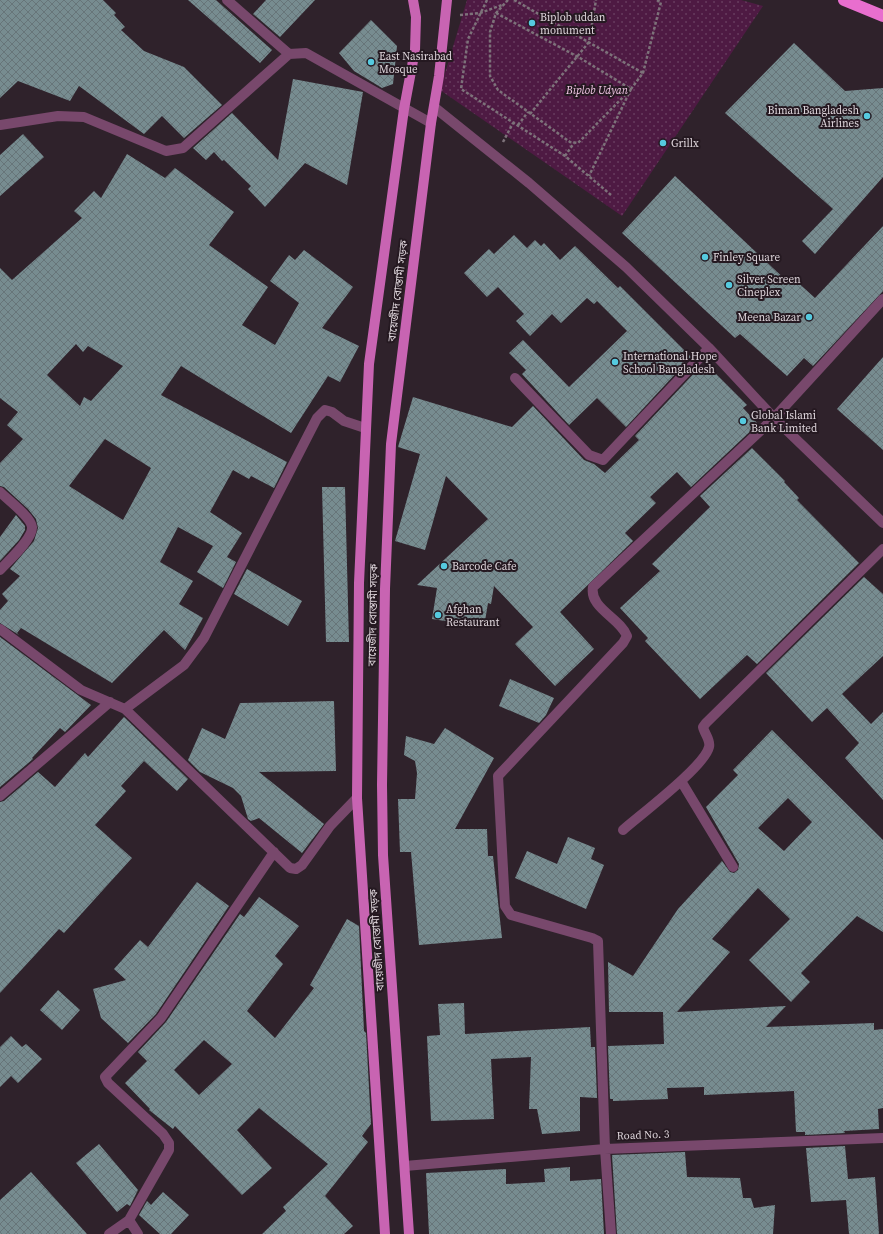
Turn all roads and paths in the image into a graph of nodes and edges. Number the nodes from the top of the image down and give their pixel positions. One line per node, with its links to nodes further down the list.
1 (228, 0): 15 (street)
2 (413, 0): 20 (main road, বায়েজীদ বোস্তামী সড়ক)
3 (447, 0): 19 (main road, বায়েজীদ বোস্তামী সড়ক)
4 (487, 0): 11 (path)
5 (508, 0): 10 (path)
6 (514, 0): 14 (path)
7 (596, 0): 14 (path)
8 (656, 0): 17 (path)
9 (844, 0): 13 (highway)
10 (504, 4): 11 (path); 12 (path)
11 (480, 13): 23 (path)
12 (496, 13): 16 (path); 21 (path)
13 (883, 16)
14 (589, 42): 16 (path); 17 (path)
15 (289, 54): 20 (street); 24 (street)
16 (577, 57): 18 (path); 21 (path)
17 (643, 73): 18 (path)
18 (631, 89): 26 (path); 29 (path)
19 (434, 107): 22 (main road, বায়েজীদ বোস্তামী সড়ক); 27 (street)
20 (404, 109): 22 (street); 35 (main road, বায়েজীদ বোস্তামী সড়ক)
21 (529, 113): 25 (path); 26 (path)
22 (431, 123): 51 (main road, বায়েজীদ বোস্তামী সড়ক)
23 (513, 123): 25 (path); 27 (path)
24 (0, 126)
25 (518, 126): 28 (path)
26 (574, 142): 28 (path)
27 (495, 156): 32 (street)
28 (565, 156): 29 (path)
29 (589, 176): 30 (path)
30 (611, 195)
31 (883, 299): 34 (street)
32 (709, 348): 33 (street); 34 (street)
33 (515, 378)
34 (774, 418): 37 (street); 50 (street)
35 (365, 428): 42 (street); 45 (main road, বায়েজীদ বোস্তামী সড়ক)
36 (0, 492): 39 (street)
37 (883, 523)
38 (883, 549): 43 (street)
39 (0, 570)
40 (0, 629): 41 (street)
41 (110, 702): 42 (street); 44 (street)
42 (125, 709): 47 (street)
43 (681, 781): 46 (street); 48 (street)
44 (0, 796)
45 (357, 798): 47 (street); 55 (main road, বায়েজীদ বোস্তামী সড়ক)
46 (623, 830)
47 (274, 852): 52 (street)
48 (733, 867)
49 (883, 1138): 50 (street, Road No. 3)
50 (605, 1149): 51 (street, Road No. 3); 57 (street)
51 (405, 1166): 56 (main road, বায়েজীদ বোস্তামী সড়ক)
52 (129, 1220): 53 (street); 54 (street)
53 (109, 1234)
54 (138, 1234)
55 (385, 1234)
56 (409, 1234)
57 (611, 1234)

